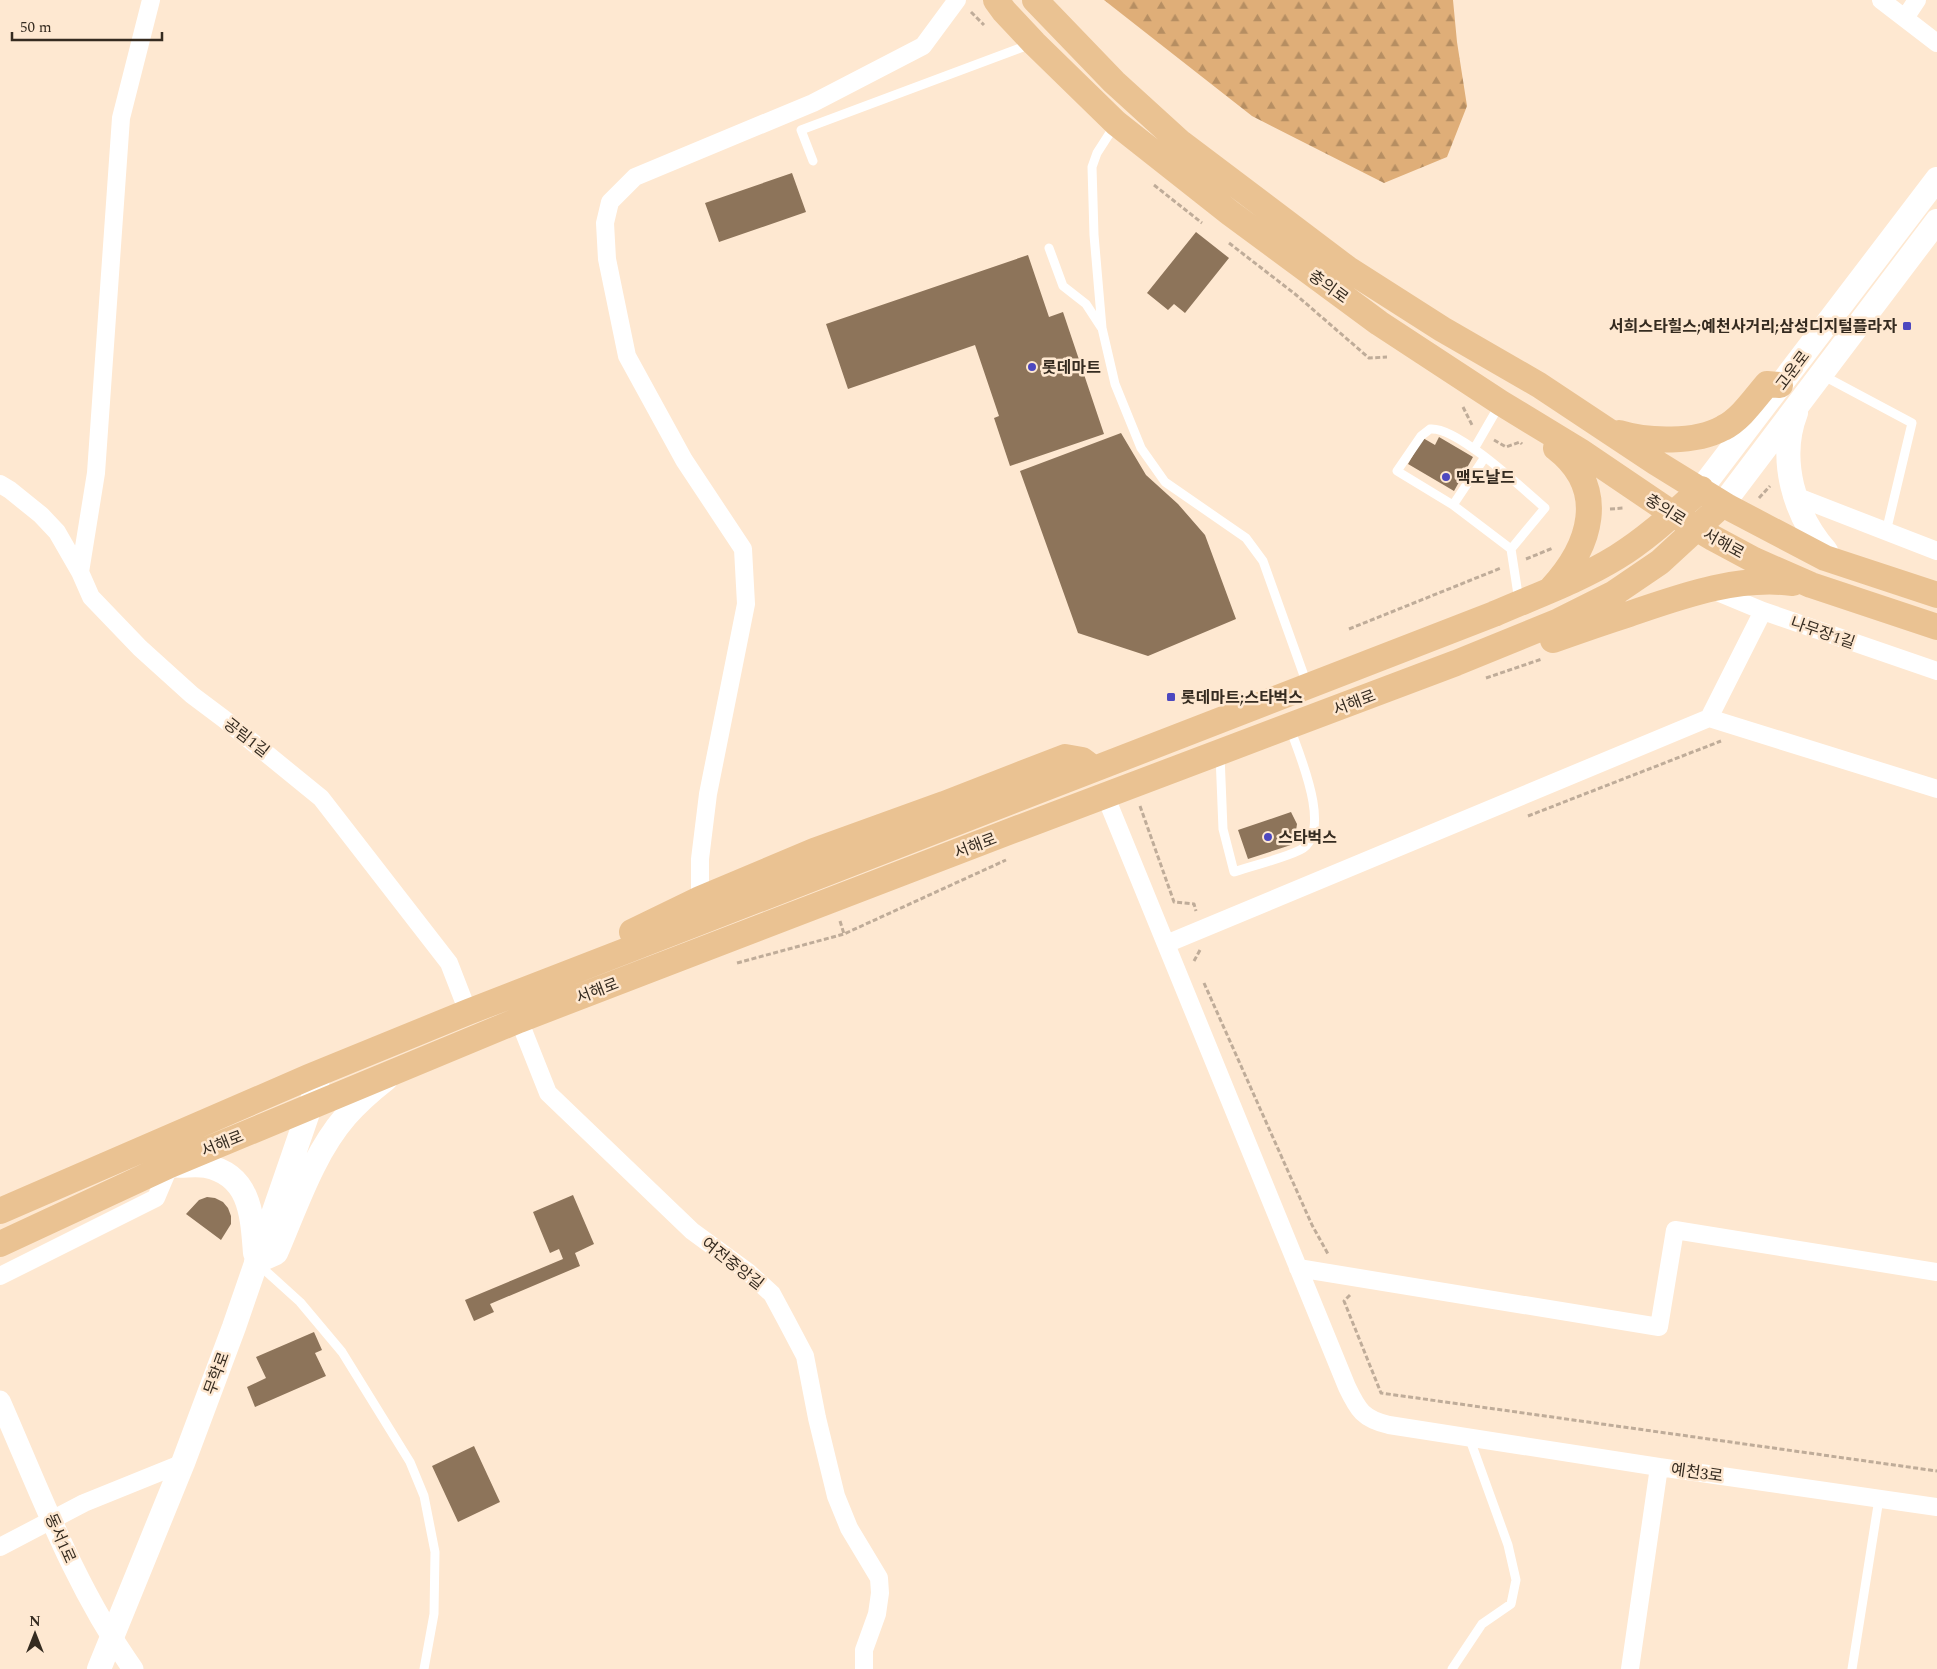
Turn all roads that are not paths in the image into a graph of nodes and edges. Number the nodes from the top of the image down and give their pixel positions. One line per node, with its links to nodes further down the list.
1 (151, 0): 36 (street)
2 (996, 0): 9 (main road, 충의로)
3 (1035, 0): 17 (main road, 충의로)
4 (1881, 0): 7 (street)
5 (1917, 0): 7 (street)
6 (964, 6): 54 (street)
7 (1905, 18): 8 (street)
8 (1937, 43)
9 (1023, 48): 10 (main road, 충의로); 11 (lane)
10 (1116, 123): 15 (lane); 20 (main road, 충의로)
11 (813, 160)
12 (1937, 180): 18 (main road, 고운로)
13 (1937, 221): 16 (main road, 고운로)
14 (1049, 248): 15 (lane)
15 (1102, 328): 47 (lane)
16 (1820, 375): 19 (main road, 고운로); 32 (lane)
17 (1539, 385): 21 (main road); 22 (main road, 충의로)
18 (1780, 385): 19 (main road); 22 (main road); 26 (main road, 고운로)
19 (1802, 400): 27 (main road); 28 (main road, 고운로)
20 (1501, 403): 21 (main road, 충의로); 23 (lane)
21 (1523, 416): 30 (main road, 충의로); 38 (main road)
22 (1597, 424): 26 (main road, 충의로)
23 (1474, 449): 24 (lane); 29 (lane)
24 (1485, 457): 29 (lane); 33 (lane)
25 (0, 484): 36 (street, 공림1길)
26 (1701, 489): 28 (main road, 충의로); 30 (main road, 서해로)
27 (1795, 496): 32 (street); 35 (main road)
28 (1722, 504): 31 (main road); 35 (main road, 서해로)
29 (1453, 505): 33 (lane)
30 (1673, 514): 31 (main road, 충의로); 38 (main road, 서해로)
31 (1696, 527): 37 (main road, 서해로); 43 (main road, 서해로)
32 (1886, 532): 34 (street)
33 (1511, 549): 41 (lane)
34 (1937, 551)
35 (1825, 558): 37 (main road); 40 (main road, 서해로)
36 (80, 572): 56 (street, 공림1길)
37 (1811, 584): 39 (main road); 44 (main road, 서해로)
38 (1550, 589): 41 (main road, 서해로); 43 (main road)
39 (1710, 589): 42 (street, 나무장1길); 45 (main road)
40 (1937, 595)
41 (1520, 602): 47 (main road, 서해로)
42 (1763, 611): 46 (street, 나무장1길); 48 (street)
43 (1559, 621): 45 (main road, 서해로)
44 (1937, 627)
45 (1456, 663): 49 (main road, 서해로)
46 (1937, 672)
47 (1308, 686): 51 (main road, 서해로)
48 (1709, 718): 52 (street); 55 (street)
49 (1290, 726): 50 (main road, 서해로); 50 (lane)
50 (1220, 752): 53 (main road, 서해로)
51 (1094, 769): 54 (main road); 56 (main road, 서해로)
52 (1937, 790)
53 (1105, 795): 55 (street); 57 (main road, 서해로)
54 (700, 899): 56 (main road)
55 (1166, 944): 65 (street)
56 (468, 1012): 58 (main road, 서해로)
57 (519, 1020): 59 (main road, 서해로); 80 (street, 여전중앙길)
58 (320, 1072): 60 (main road, 무학로); 62 (main road, 서해로)
59 (393, 1073): 60 (main road, 서해로); 64 (main road)
60 (310, 1107): 61 (main road, 서해로); 64 (main road, 무학로)
61 (170, 1165): 63 (main road, 서해로); 64 (main road); 67 (street)
62 (0, 1211)
63 (0, 1244)
64 (256, 1262): 70 (main road, 무학로); 79 (lane)
65 (1298, 1268): 66 (street); 69 (street)
66 (1937, 1272)
67 (0, 1276)
68 (0, 1401): 74 (street, 동서1로)
69 (1468, 1437): 71 (street); 81 (lane)
70 (183, 1463): 74 (street); 76 (main road, 무학로)
71 (1659, 1467): 72 (street, 예천3로); 82 (street, 예천3로)
72 (1879, 1498): 73 (street, 예천3로); 83 (lane)
73 (1937, 1507)
74 (52, 1519): 75 (street); 76 (street, 동서1로)
75 (0, 1547)
76 (112, 1639): 77 (main road, 무학로); 78 (street, 동서1로)
77 (99, 1669)
78 (133, 1669)
79 (424, 1669)
80 (864, 1669)
81 (1452, 1669)
82 (1630, 1669)
83 (1852, 1669)

